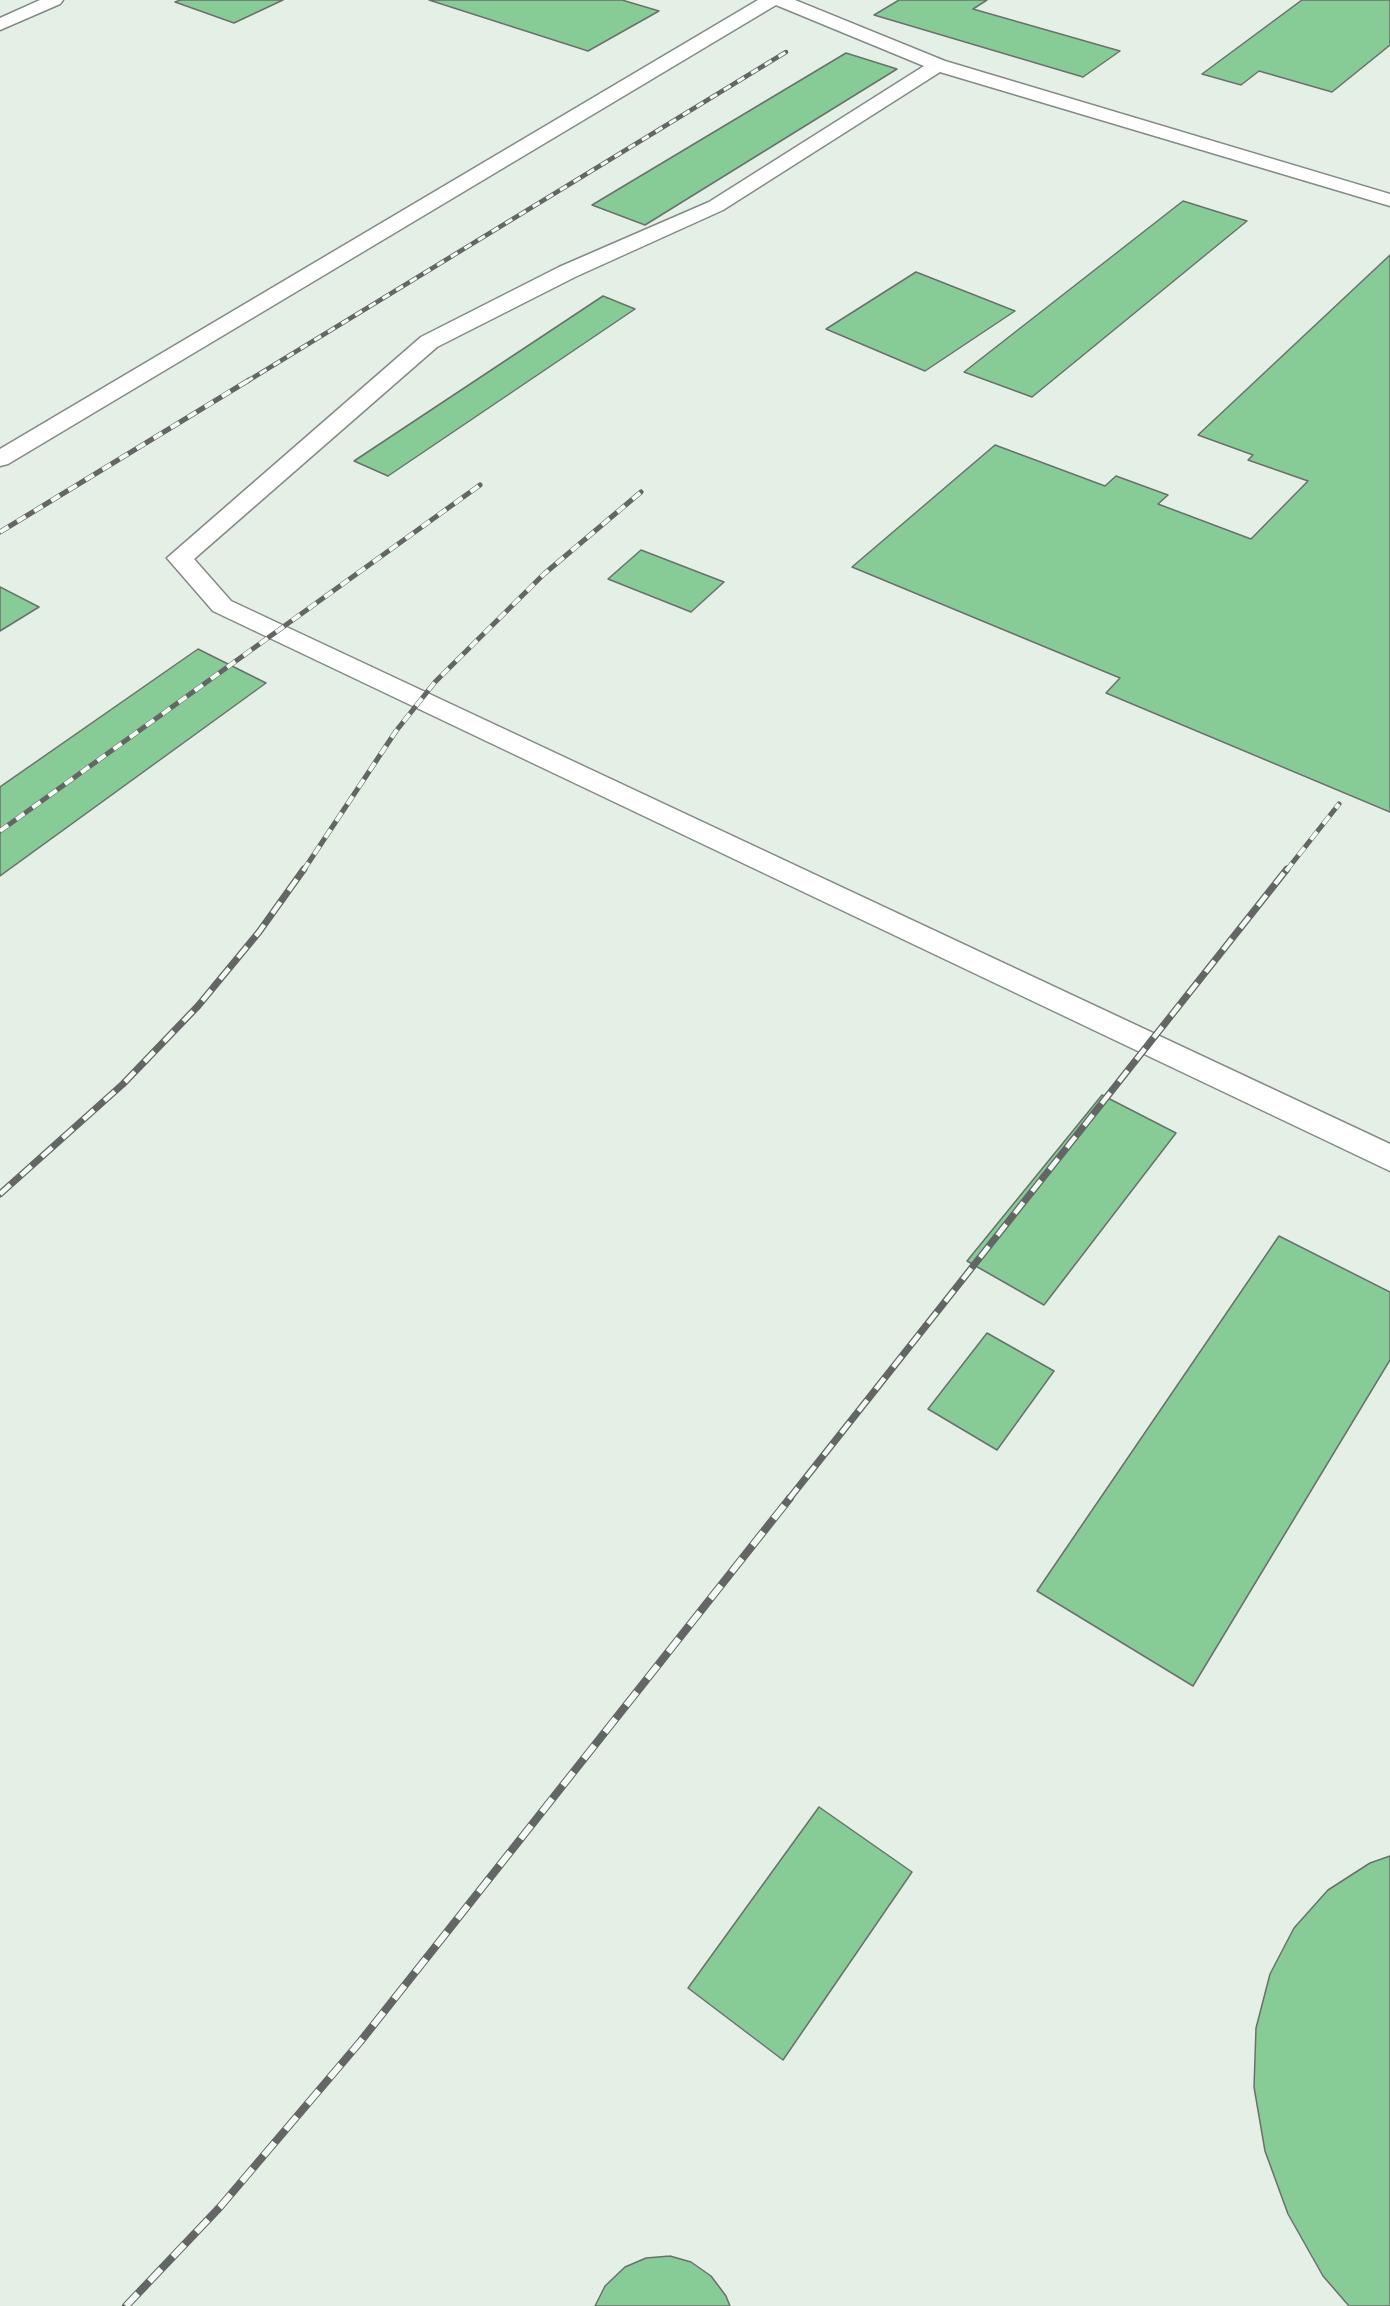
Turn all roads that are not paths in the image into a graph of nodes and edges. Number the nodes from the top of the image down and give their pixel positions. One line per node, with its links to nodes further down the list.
1 (54, 0): 4 (lane)
2 (771, 0): 7 (lane)
3 (780, 0): 5 (lane)
4 (0, 25)
5 (939, 64): 6 (lane); 8 (lane)
6 (1390, 200)
7 (0, 459)
8 (1390, 1158)

